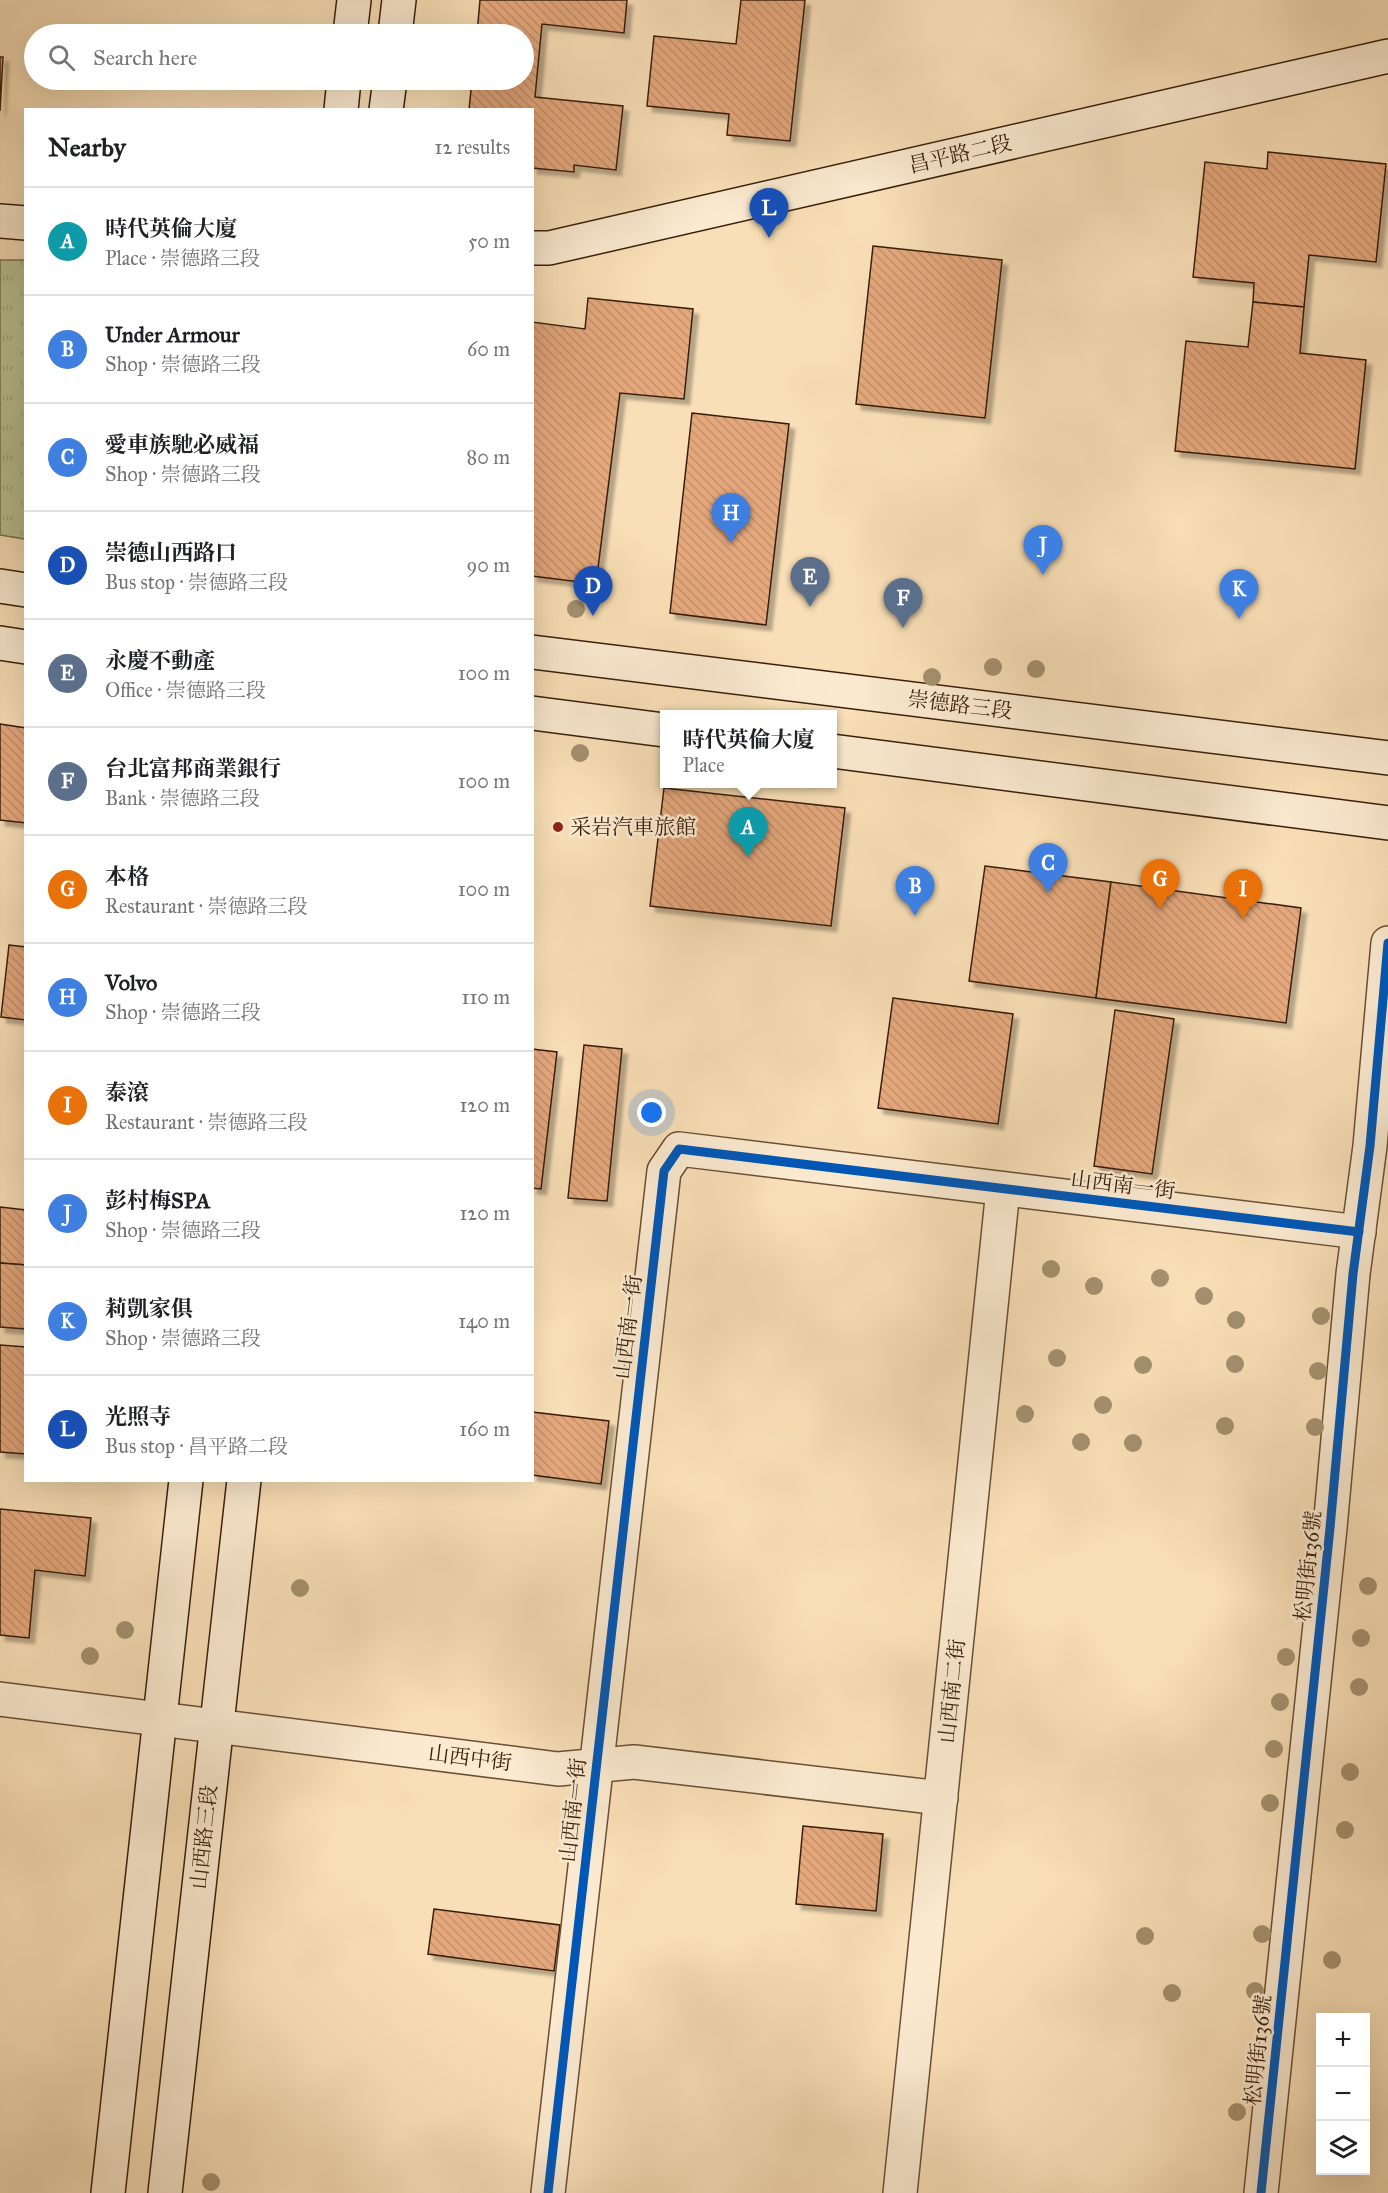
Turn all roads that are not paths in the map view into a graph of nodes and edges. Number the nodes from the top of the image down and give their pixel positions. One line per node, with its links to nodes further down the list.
1 (354, 0): 3 (street)
2 (399, 0): 4 (street)
3 (351, 24)
4 (396, 24)
5 (1388, 56): 12 (street, 昌平路二段)
6 (344, 90): 8 (street)
7 (389, 90): 9 (street)
8 (341, 108)
9 (386, 108)
10 (0, 221): 11 (street)
11 (24, 223)
12 (534, 248)
13 (0, 586): 14 (street)
14 (24, 590)
15 (0, 643): 16 (street)
16 (24, 646)
17 (534, 652): 21 (street, 崇德路三段)
18 (534, 713): 19 (street)
19 (660, 729)
20 (837, 752): 22 (street)
21 (1388, 758)
22 (1388, 823)
23 (1388, 943): 25 (street, 松明街136號)
24 (1003, 1189): 25 (street, 山西南一街); 31 (street, 山西南一街); 32 (street, 山西南二街)
25 (1359, 1232): 37 (street, 松明街136號)
26 (186, 1482): 29 (street)
27 (244, 1482): 30 (street, 山西路三段)
28 (0, 1699): 29 (street, 山西中街)
29 (159, 1718): 30 (street, 山西中街); 33 (street)
30 (218, 1725): 31 (street, 山西中街); 34 (street, 山西路三段)
31 (596, 1767): 32 (street, 山西中街); 35 (street, 山西南一街)
32 (941, 1798): 36 (street, 山西南二街)
33 (108, 2193)
34 (165, 2193)
35 (548, 2193)
36 (900, 2193)
37 (1261, 2193)

